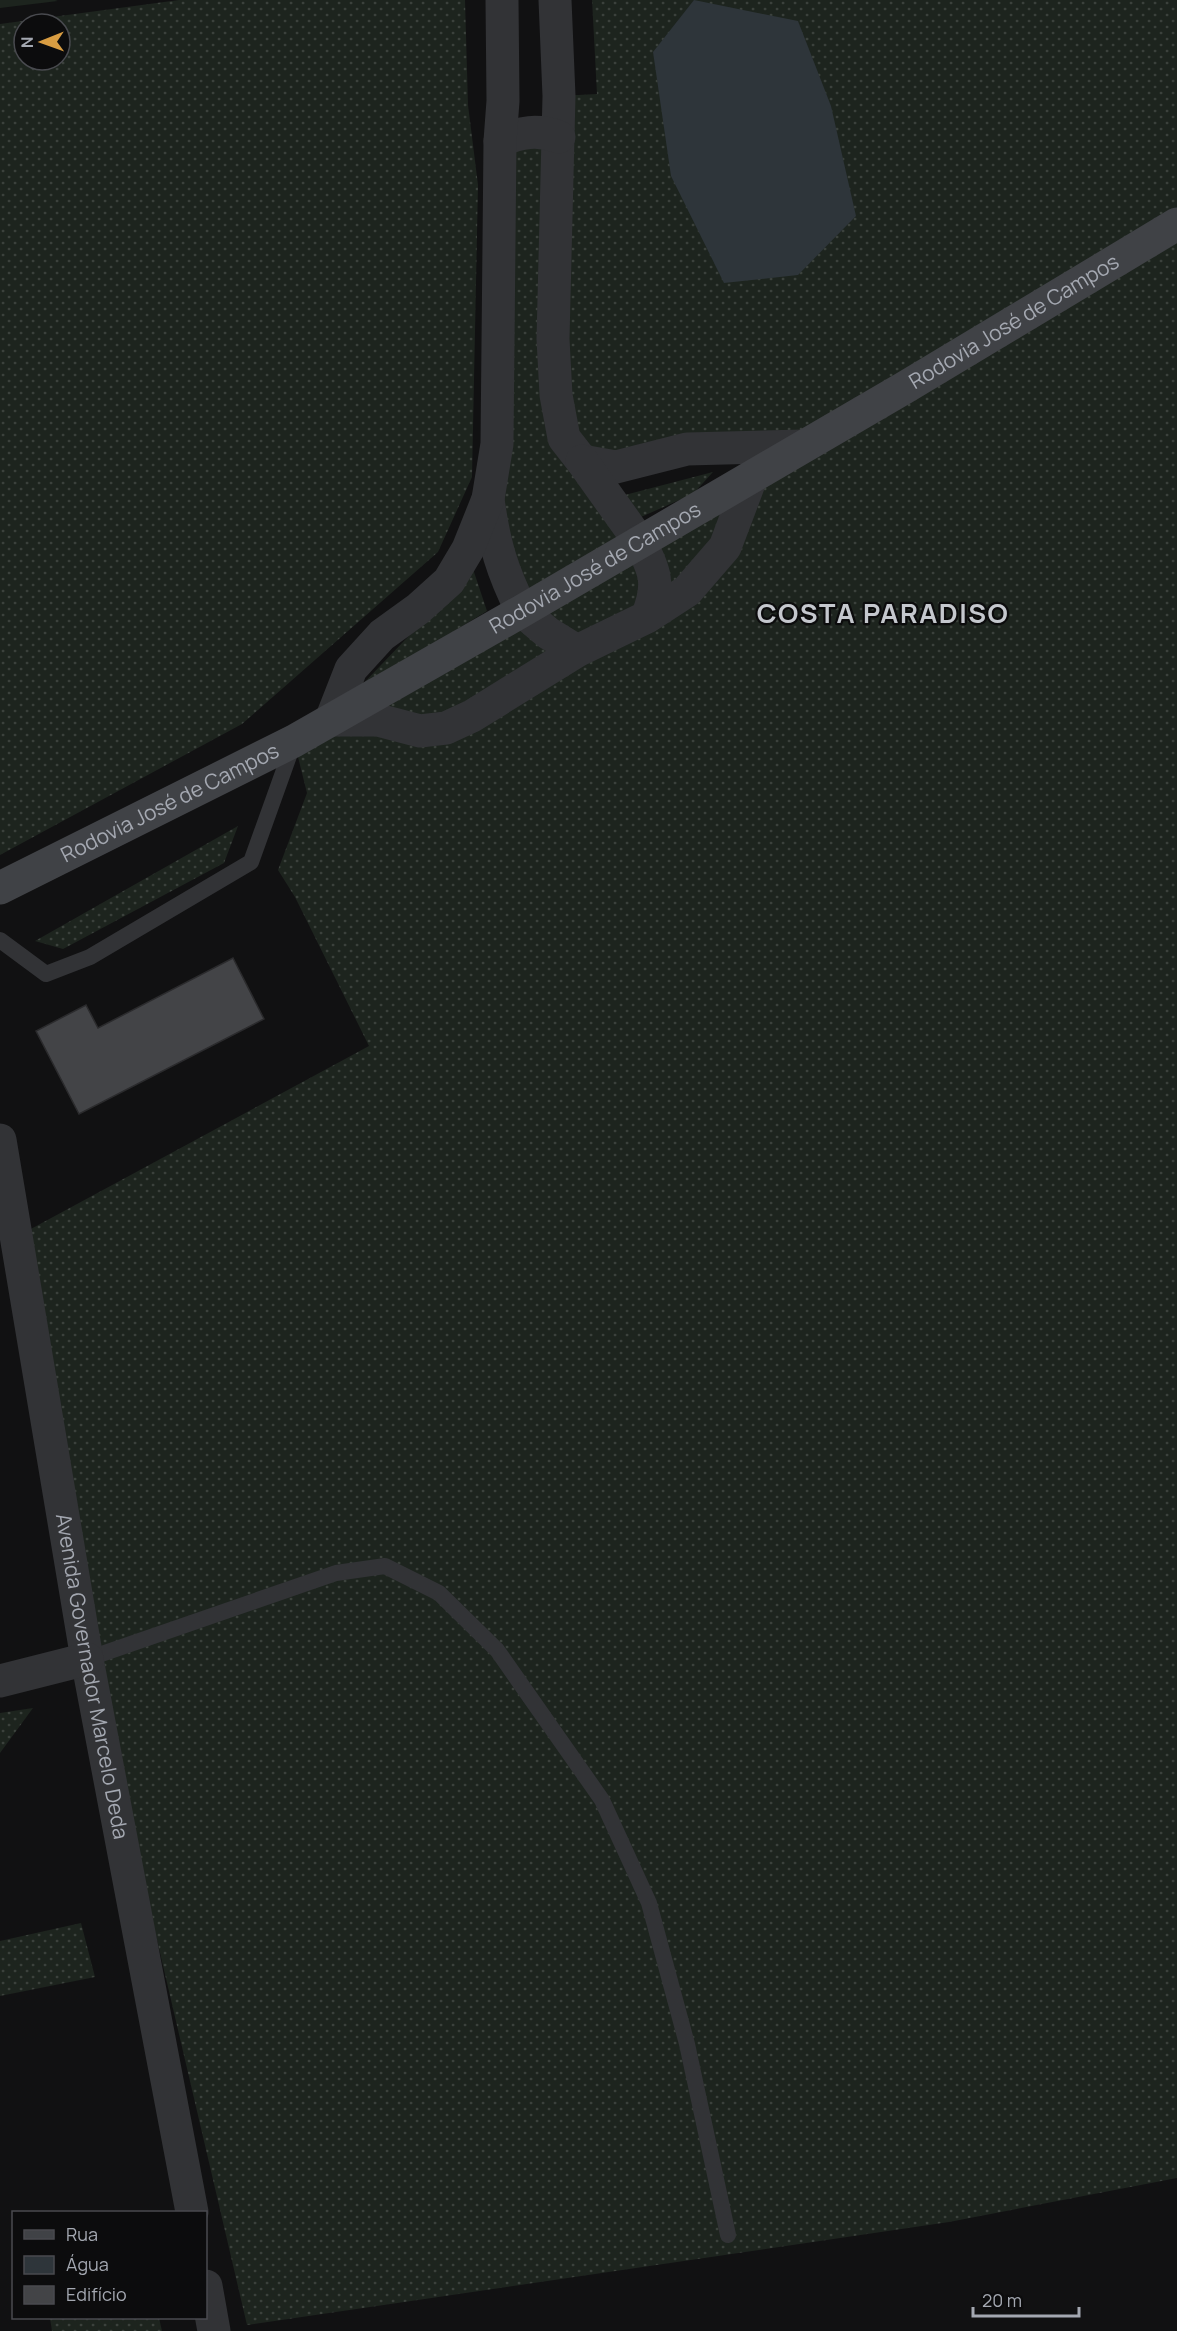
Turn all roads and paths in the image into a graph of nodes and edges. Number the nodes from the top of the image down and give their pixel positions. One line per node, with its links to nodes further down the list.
1 (502, 0): 4 (street)
2 (555, 0): 3 (street)
3 (559, 137): 4 (street); 7 (street)
4 (500, 141): 9 (street)
5 (1177, 224): 6 (main road, Rodovia José de Campos)
6 (803, 446): 7 (street); 8 (main road, Rodovia José de Campos)
7 (582, 461): 10 (street)
8 (751, 478): 10 (main road, Rodovia José de Campos); 12 (street)
9 (488, 499): 11 (street); 14 (street)
10 (639, 541): 11 (main road, Rodovia José de Campos); 12 (street)
11 (522, 612): 13 (street); 14 (main road, Rodovia José de Campos)
12 (647, 617): 13 (street)
13 (577, 651): 14 (street)
14 (331, 720): 15 (main road, Rodovia José de Campos)
15 (294, 741): 16 (main road, Rodovia José de Campos); 17 (lane)
16 (0, 888)
17 (0, 940)
18 (0, 1140): 19 (street, Avenida Governador Marcelo Deda)
19 (87, 1659): 20 (street); 21 (street, Avenida Governador Marcelo Deda); 22 (lane)
20 (0, 1681)
21 (192, 2211)
22 (728, 2235)
23 (207, 2292): 24 (street)
24 (214, 2331)

